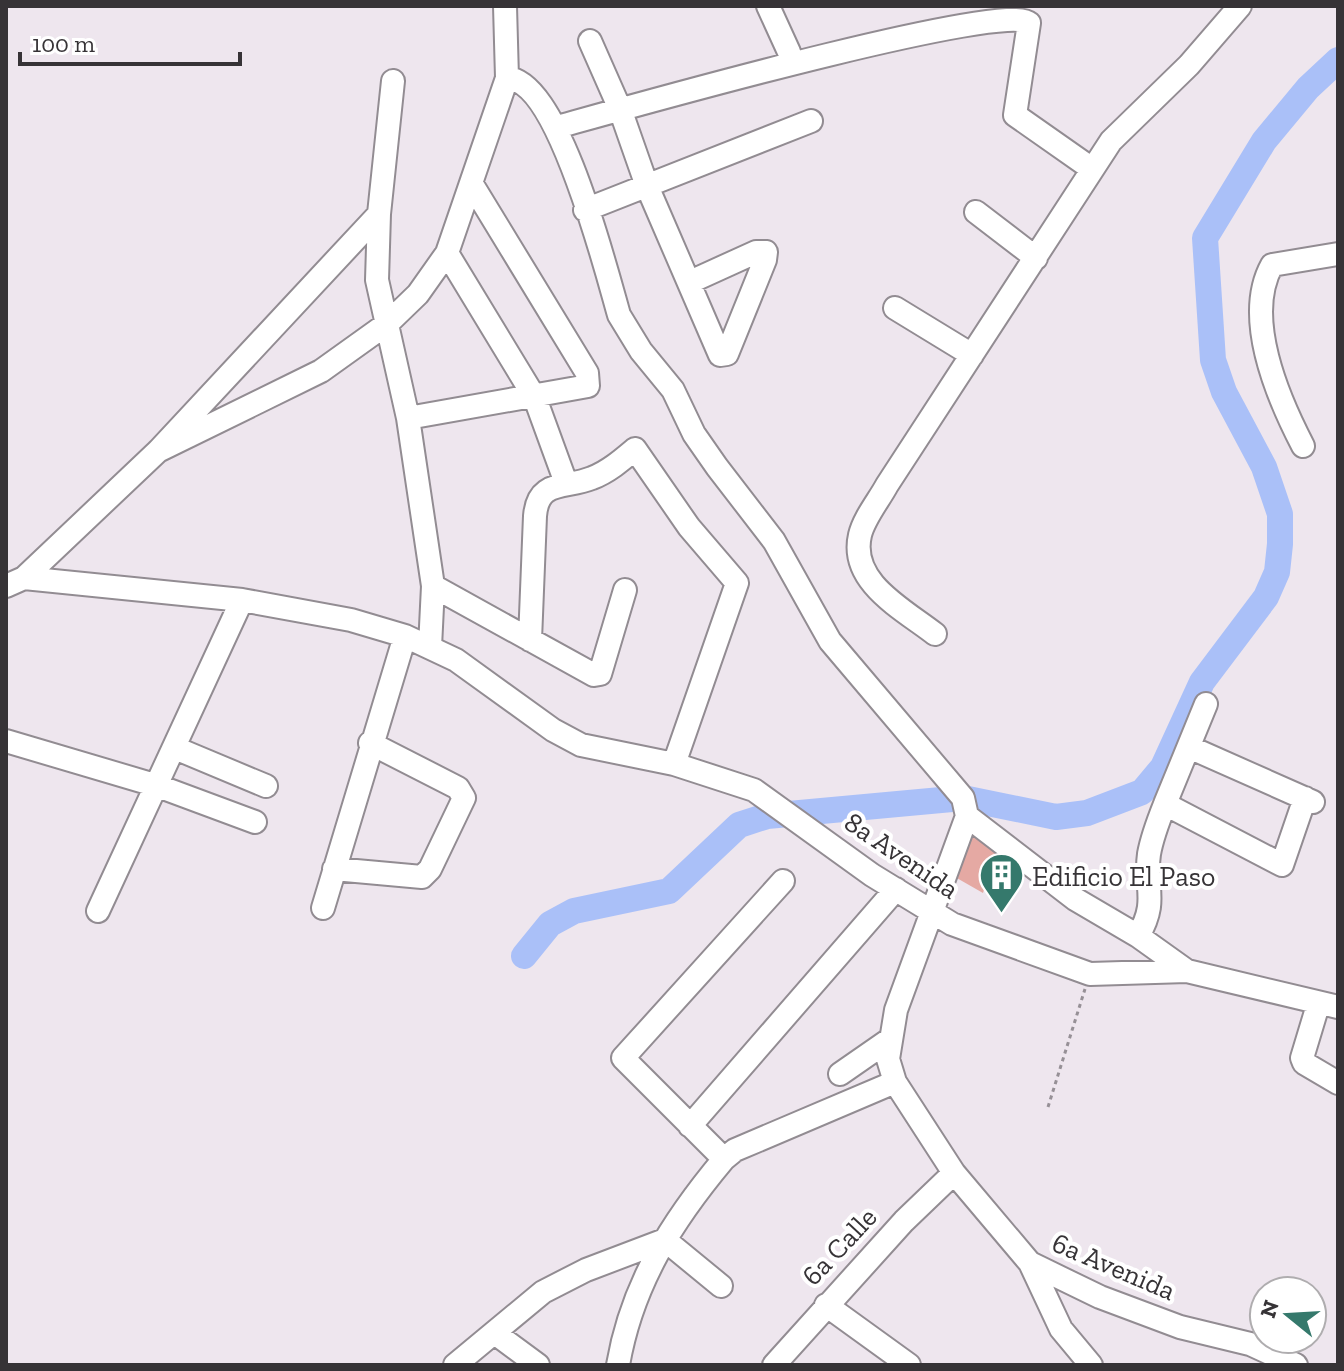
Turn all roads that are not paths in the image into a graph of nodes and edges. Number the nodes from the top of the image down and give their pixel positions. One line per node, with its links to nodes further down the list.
1 (505, 6): 6 (street)
2 (768, 6): 5 (street)
3 (1240, 6): 11 (street)
4 (590, 41): 8 (street)
5 (789, 52): 8 (street); 11 (street)
6 (507, 78): 10 (street); 12 (street)
7 (393, 81): 16 (street)
8 (620, 109): 10 (street); 13 (street)
9 (811, 121): 13 (street)
10 (557, 127): 14 (street)
11 (1092, 169): 19 (street)
12 (473, 186): 17 (street); 24 (street)
13 (647, 186): 14 (street); 20 (street)
14 (585, 210): 46 (street)
15 (976, 212): 19 (street)
16 (379, 214): 22 (street); 27 (street)
17 (447, 253): 22 (street); 24 (street)
18 (1338, 254): 26 (street)
19 (1036, 258): 23 (street)
20 (690, 282): 20 (street)
21 (895, 308): 23 (street)
22 (388, 323): 25 (street); 27 (street)
23 (972, 355): 33 (street)
24 (535, 398): 25 (street); 28 (street)
25 (408, 418): 30 (street)
26 (1303, 446)
27 (158, 451): 29 (street)
28 (566, 483): 35 (street); 42 (street)
29 (11, 583): 32 (street, 8a Avenida)
30 (433, 586): 35 (street); 36 (street)
31 (625, 590): 35 (street)
32 (242, 600): 34 (street, 8a Avenida); 41 (street)
33 (935, 634)
34 (405, 636): 36 (street, 8a Avenida); 39 (street)
35 (530, 640)
36 (430, 647): 42 (street, 8a Avenida)
37 (1206, 704): 40 (street)
38 (6, 741): 43 (street)
39 (370, 743): 48 (street); 48 (street)
40 (1189, 747): 45 (street); 45 (street)
41 (175, 748): 43 (street); 44 (street)
42 (674, 764): 50 (street, 8a Avenida)
43 (158, 786): 47 (street); 52 (street)
44 (266, 786)
45 (1165, 804): 54 (street)
46 (967, 816): 53 (street); 54 (street)
47 (255, 822)
48 (334, 869): 51 (street)
49 (783, 881): 61 (street)
50 (896, 889): 53 (street, 8a Avenida); 61 (street)
51 (323, 908)
52 (98, 911)
53 (934, 914): 55 (street, 8a Avenida); 57 (street)
54 (1138, 936): 55 (street)
55 (1187, 971): 56 (street, 8a Avenida)
56 (1328, 1006): 60 (street)
57 (889, 1040): 58 (street); 59 (street)
58 (840, 1074)
59 (895, 1082): 62 (street); 63 (street, 6a Avenida)
60 (1338, 1083)
61 (690, 1126): 62 (street)
62 (724, 1159): 64 (street)
63 (954, 1173): 65 (street, 6a Avenida); 67 (street, 6a Calle)
64 (665, 1240): 66 (street); 68 (street); 71 (street)
65 (1030, 1263): 74 (street); 75 (street, 6a Avenida)
66 (721, 1286)
67 (826, 1305): 72 (street, 6a Calle); 73 (street)
68 (496, 1334): 69 (street); 70 (street)
69 (455, 1365)
70 (538, 1365)
71 (618, 1365)
72 (774, 1365)
73 (909, 1365)
74 (1091, 1365)
75 (1296, 1365)

